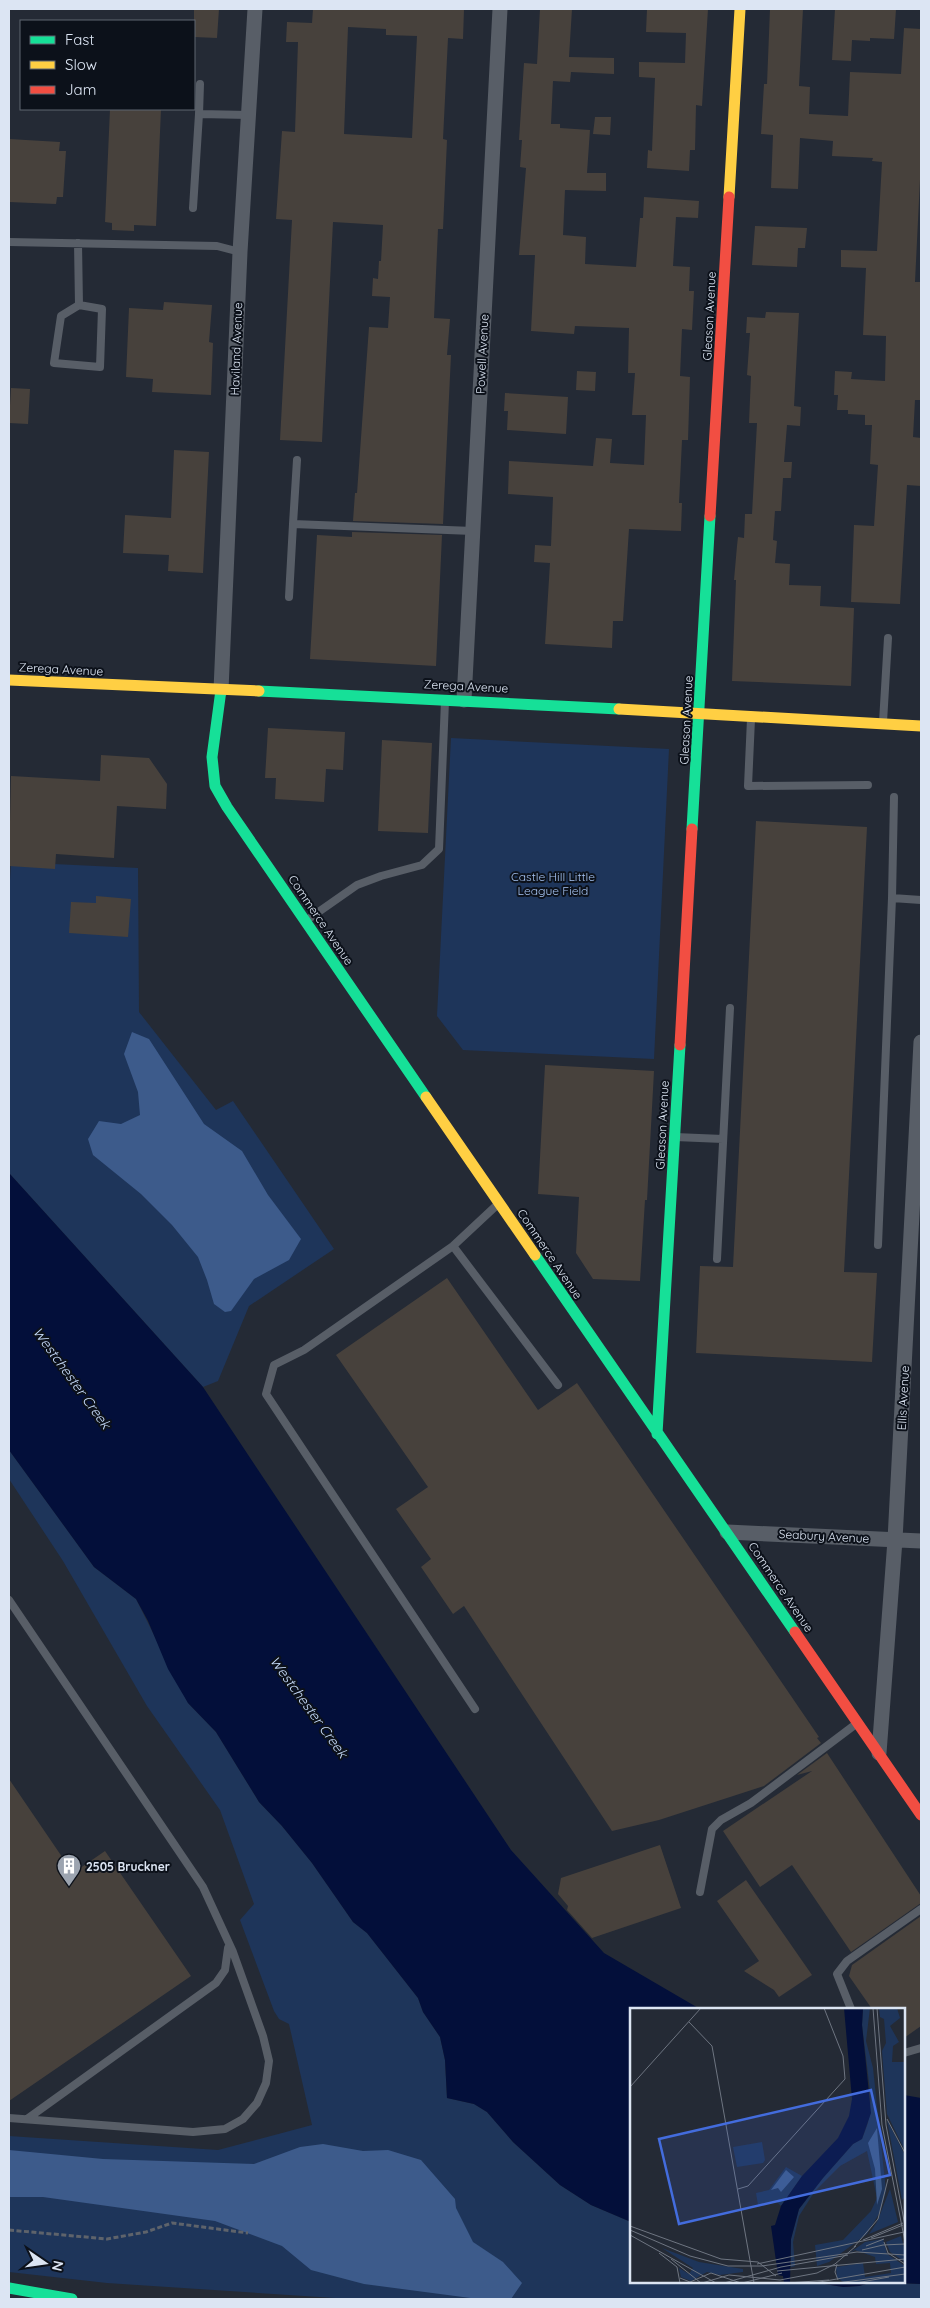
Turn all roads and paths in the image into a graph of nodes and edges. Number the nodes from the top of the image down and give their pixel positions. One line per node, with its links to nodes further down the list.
1 (255, 9): 6 (street, Haviland Avenue)
2 (500, 9): 14 (street, Powell Avenue)
3 (740, 9): 21 (main road, Gleason Avenue)
4 (200, 84): 5 (lane)
5 (199, 114): 6 (lane); 7 (lane)
6 (249, 115): 10 (street, Haviland Avenue)
7 (193, 208)
8 (9, 242): 9 (lane)
9 (78, 243): 10 (lane); 11 (lane)
10 (240, 252): 18 (street, Haviland Avenue)
11 (79, 305): 11 (lane)
12 (297, 460): 13 (lane)
13 (293, 524): 14 (lane); 15 (lane)
14 (473, 531): 20 (street, Powell Avenue)
15 (288, 597)
16 (888, 638): 23 (lane)
17 (9, 680): 18 (main road, Zerega Avenue)
18 (221, 690): 19 (main road, Zerega Avenue); 29 (main road, Commerce Avenue)
19 (445, 698): 20 (main road, Zerega Avenue); 29 (lane)
20 (464, 700): 21 (main road, Zerega Avenue)
21 (700, 714): 22 (main road, Zerega Avenue); 32 (main road, Gleason Avenue)
22 (751, 717): 23 (main road, Zerega Avenue); 25 (lane)
23 (883, 724): 24 (main road, Zerega Avenue)
24 (921, 726)
25 (868, 786)
26 (894, 797): 27 (lane)
27 (892, 898): 28 (lane); 35 (lane)
28 (921, 900)
29 (305, 922): 34 (main road, Commerce Avenue)
30 (730, 1008): 33 (lane)
31 (921, 1042): 41 (street, Ellis Avenue)
32 (675, 1137): 33 (lane); 39 (main road, Gleason Avenue)
33 (723, 1139): 37 (lane)
34 (499, 1203): 36 (lane); 39 (main road, Commerce Avenue)
35 (878, 1245)
36 (453, 1246): 38 (lane); 45 (lane)
37 (717, 1259)
38 (558, 1385)
39 (657, 1434): 40 (main road, Commerce Avenue)
40 (727, 1532): 41 (street, Seabury Avenue); 46 (main road, Commerce Avenue)
41 (895, 1540): 42 (street, Seabury Avenue); 47 (street, Ellis Avenue)
42 (921, 1541)
43 (9, 1600): 55 (lane)
44 (9, 1606): 55 (lane)
45 (474, 1709)
46 (858, 1723): 47 (main road, Commerce Avenue); 49 (lane)
47 (879, 1753): 48 (main road, Commerce Avenue)
48 (921, 1815)
49 (700, 1892)
50 (921, 1909): 51 (lane)
51 (851, 2008)
52 (921, 2048): 53 (lane)
53 (905, 2053)
54 (9, 2118): 55 (lane)
55 (27, 2119)
56 (9, 2230): 57 (path)
57 (248, 2234)
58 (9, 2288): 59 (main road)
59 (72, 2299)

